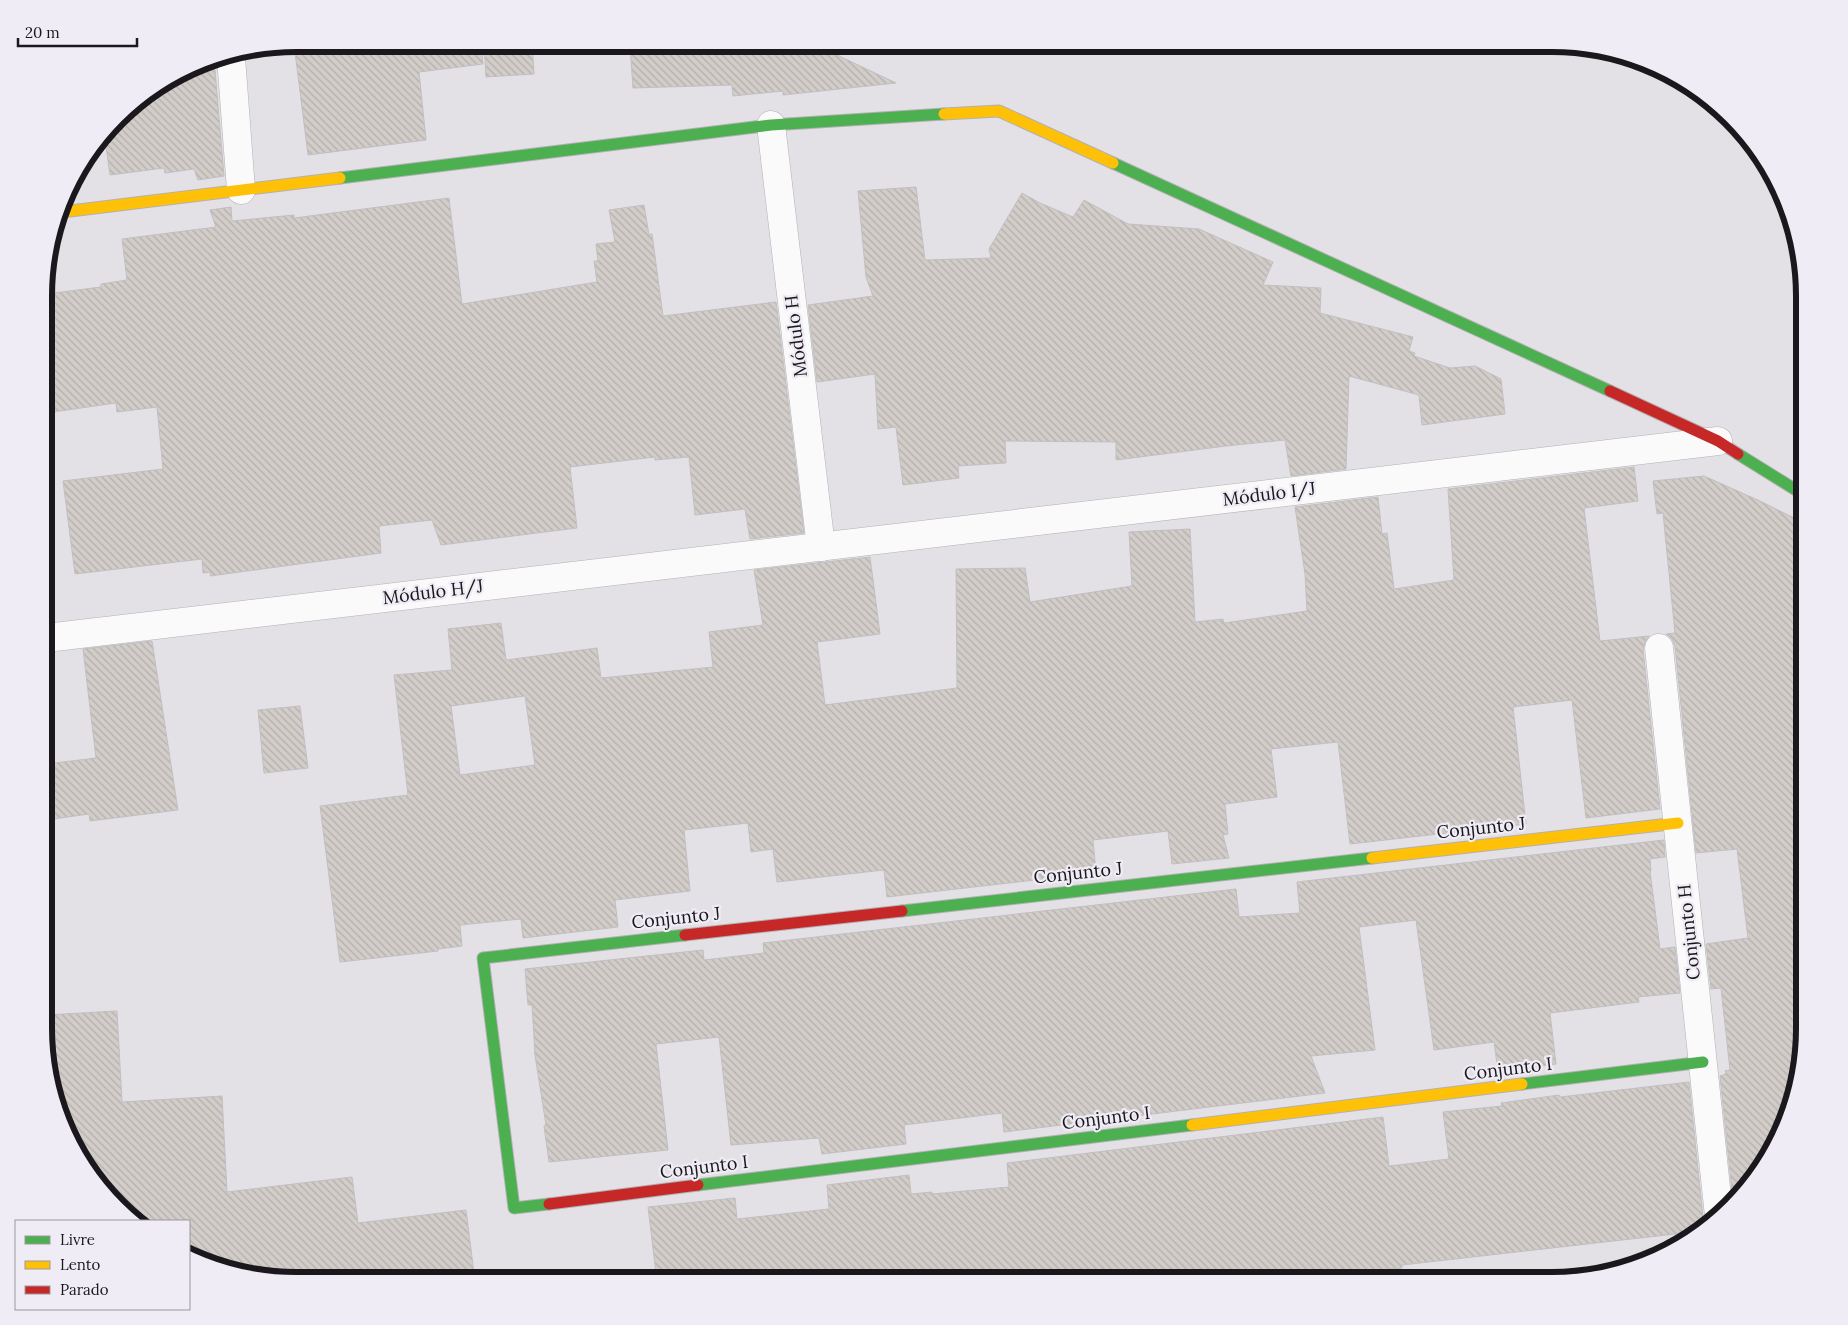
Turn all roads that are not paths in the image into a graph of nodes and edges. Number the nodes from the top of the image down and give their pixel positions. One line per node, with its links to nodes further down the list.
1 (231, 61): 3 (street)
2 (771, 125): 3 (street); 5 (street); 7 (street, Módulo H)
3 (240, 190): 4 (street)
4 (68, 211)
5 (1718, 441): 6 (street); 7 (street, Módulo I/J)
6 (1796, 490)
7 (821, 547): 8 (street, Módulo H/J)
8 (52, 637)
9 (1659, 648): 10 (street, Conjunto H)
10 (1678, 823): 11 (street, Conjunto H); 13 (street, Conjunto J)
11 (1703, 1062): 12 (street, Conjunto H); 13 (street, Conjunto I)
12 (1718, 1206)
13 (514, 1208)

